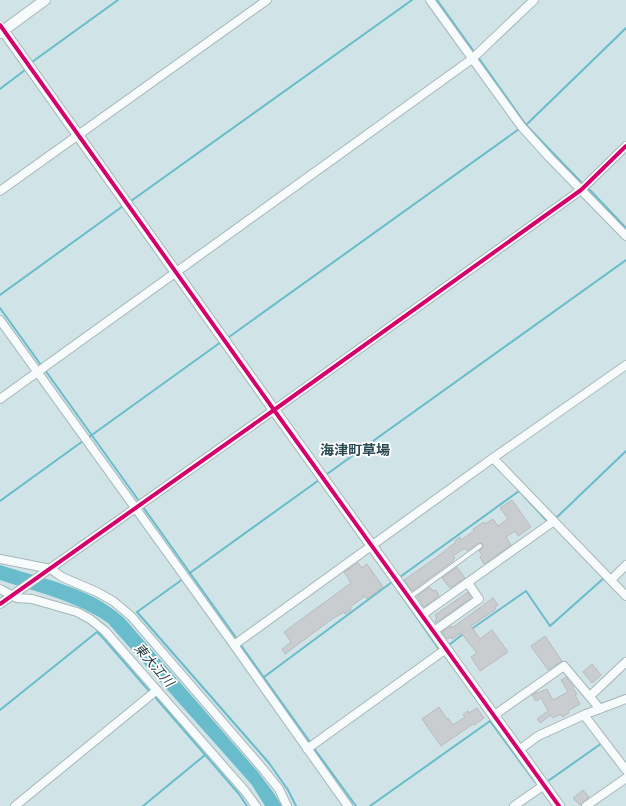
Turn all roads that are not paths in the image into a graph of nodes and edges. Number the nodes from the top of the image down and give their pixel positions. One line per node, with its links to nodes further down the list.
1 (45, 0): 5 (street)
2 (267, 0): 7 (street)
3 (430, 0): 6 (street)
4 (534, 0): 6 (street)
5 (1, 29): 7 (street)
6 (472, 59): 9 (street); 12 (street)
7 (78, 135): 10 (street); 12 (street)
8 (626, 146): 9 (street)
9 (581, 190): 11 (street); 17 (street)
10 (0, 191)
11 (626, 236)
12 (176, 272): 15 (street); 17 (street)
13 (0, 320): 15 (street)
14 (626, 365): 18 (street)
15 (37, 372): 16 (street); 19 (street)
16 (0, 399)
17 (274, 410): 19 (street); 21 (street)
18 (493, 458): 20 (street); 21 (street)
19 (135, 508): 25 (street); 35 (street)
20 (554, 521): 26 (street); 27 (street)
21 (373, 546): 31 (street); 35 (street)
22 (480, 546): 31 (lane)
23 (0, 558): 25 (street)
24 (626, 565): 26 (street)
25 (48, 570): 29 (street); 51 (street)
26 (610, 580): 30 (street)
27 (468, 583): 33 (street); 34 (street)
28 (0, 589): 29 (street)
29 (14, 593): 32 (street); 38 (street)
30 (626, 596)
31 (409, 597): 33 (street)
32 (0, 604)
33 (422, 615): 34 (street)
34 (434, 631): 36 (street)
35 (234, 645): 44 (street)
36 (446, 649): 43 (street); 44 (street)
37 (626, 662): 39 (street)
38 (157, 690): 49 (street); 50 (street)
39 (590, 696): 41 (street); 43 (street)
40 (626, 699): 41 (street)
41 (600, 709): 42 (street)
42 (584, 715): 45 (street); 46 (street)
43 (493, 716): 45 (street)
44 (307, 749): 52 (street)
45 (519, 750): 48 (street)
46 (626, 770)
47 (626, 778): 55 (street)
48 (544, 785): 53 (street); 54 (street)
49 (15, 806)
50 (256, 806)
51 (287, 806)
52 (348, 806)
53 (514, 806)
54 (559, 806)
55 (586, 806)

